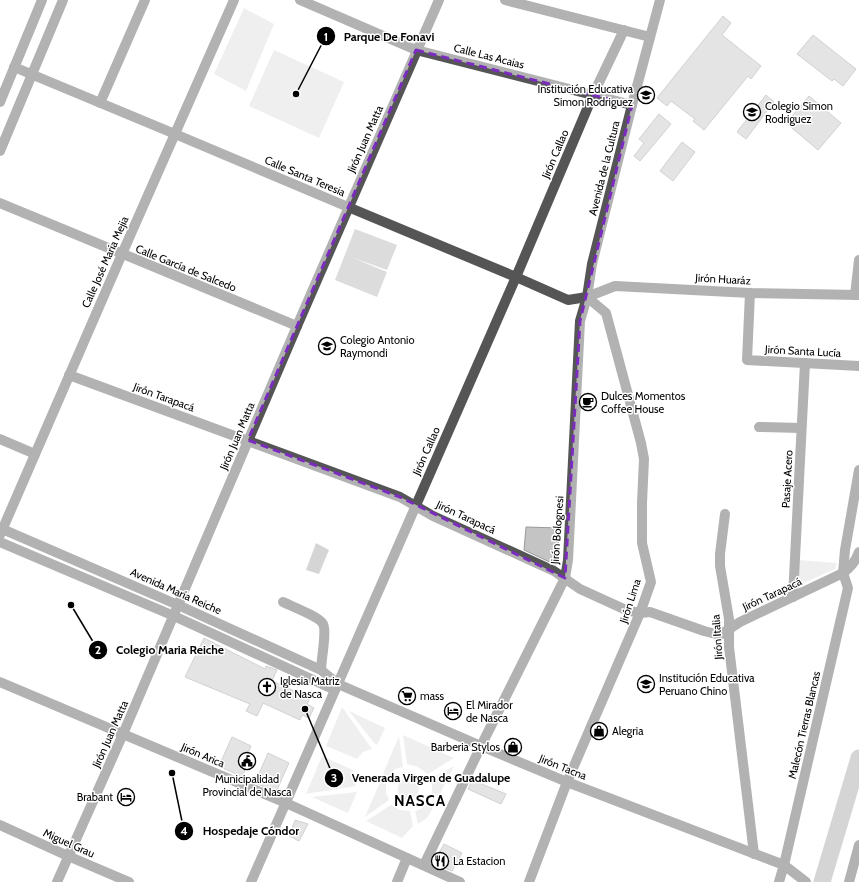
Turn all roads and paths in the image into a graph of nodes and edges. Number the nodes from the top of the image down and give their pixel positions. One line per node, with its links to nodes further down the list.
1 (42, 0): 12 (street)
2 (63, 0): 13 (street)
3 (145, 0): 16 (street)
4 (234, 0): 18 (street, Calle José María Mejia)
5 (300, 0): 11 (street, Calle Las Acaias)
6 (439, 0): 11 (street, Jirón Juan Matta)
7 (505, 0): 9 (street)
8 (660, 0): 10 (street, Avenida de la Cultura)
9 (624, 30): 10 (street); 14 (street, Jirón Callao)
10 (650, 37): 17 (street, Avenida de la Cultura)
11 (416, 50): 14 (street, Calle Las Acaias); 21 (street, Jirón Juan Matta)
12 (14, 67): 13 (street, Calle Santa Teresia); 15 (street)
13 (32, 75): 16 (street, Calle Santa Teresia); 19 (street)
14 (593, 95): 17 (street, Calle Las Acaias); 24 (street, Jirón Callao)
15 (0, 102)
16 (100, 103): 18 (street, Calle Santa Teresia)
17 (632, 105): 27 (street, Avenida de la Cultura)
18 (175, 134): 21 (street, Calle Santa Teresia); 22 (street, Calle José María Mejia)
19 (0, 151)
20 (0, 203): 22 (street, Calle García de Salcedo)
21 (348, 208): 24 (street, Calle Santa Teresia); 28 (street, Jirón Juan Matta)
22 (122, 254): 28 (street, Calle García de Salcedo); 31 (street, Calle José María Mejia)
23 (859, 260): 26 (street)
24 (516, 276): 27 (street, Calle Santa Teresia); 38 (street, Jirón Callao)
25 (750, 293): 26 (street, Jirón Huaráz); 27 (street, Jirón Huaráz); 29 (street, Jirón Santa Lucía)
26 (857, 295)
27 (587, 297): 44 (street, Jirón Bolognesi); 48 (street, Jirón Lima)
28 (297, 326): 35 (street, Jirón Juan Matta)
29 (805, 363): 30 (street, Jirón Santa Lucía); 33 (street, Pasaje Acero)
30 (859, 366)
31 (69, 375): 35 (street, Jirón Tarapacá); 36 (street, Calle José María Mejia)
32 (759, 427): 33 (street)
33 (802, 428): 45 (street, Pasaje Acero)
34 (0, 439): 36 (street)
35 (248, 440): 38 (street, Jirón Tarapacá); 47 (street, Jirón Juan Matta)
36 (35, 454): 40 (street, Calle José María Mejia)
37 (859, 470): 43 (street, Malecón Tierras Blancas)
38 (416, 506): 44 (street, Jirón Tarapacá); 53 (street, Jirón Callao)
39 (725, 514): 50 (street, Jirón Italia)
40 (1, 530): 47 (street, Avenida María Reiche)
41 (0, 542): 49 (street)
42 (859, 552): 43 (street)
43 (843, 574): 45 (street, Jirón Tarapacá); 63 (street, Malecón Tierras Blancas)
44 (565, 578): 48 (street, Jirón Tarapacá); 55 (street, Jirón Bolognesi)
45 (793, 596): 50 (street, Jirón Tarapacá)
46 (283, 602): 51 (street)
47 (178, 605): 49 (street, Jirón Juan Matta); 51 (street, Avenida María Reiche)
48 (640, 613): 50 (street, Jirón Tarapacá); 56 (street, Jirón Lima)
49 (174, 616): 53 (street); 54 (street, Jirón Juan Matta)
50 (728, 630): 60 (street, Jirón Italia)
51 (320, 670): 53 (street, Avenida María Reiche)
52 (0, 682): 54 (street, Jirón Arica)
53 (336, 687): 55 (street, Jirón Tacna); 57 (street, Jirón Callao)
54 (123, 734): 57 (street, Jirón Arica); 61 (street, Jirón Juan Matta)
55 (481, 746): 56 (street, Jirón Tacna); 64 (street, Jirón Bolognesi)
56 (567, 782): 60 (street, Jirón Tacna); 70 (street, Jirón Lima)
57 (286, 803): 62 (street, Jirón Arica); 67 (street, Jirón Callao)
58 (0, 825): 61 (street, Miguel Grau)
59 (859, 845): 73 (street)
60 (754, 854): 63 (street, Jirón Tacna)
61 (68, 856): 65 (street, Jirón Juan Matta); 66 (street, Miguel Grau)
62 (407, 858): 64 (street, Jirón Arica); 68 (street)
63 (784, 865): 71 (street, Malecón Tierras Blancas); 72 (street, Jirón Tacna)
64 (424, 866): 69 (street, Jirón Arica)
65 (57, 882)
66 (128, 882)
67 (252, 882)
68 (397, 882)
69 (460, 882)
70 (529, 882)
71 (779, 882)
72 (806, 882)
73 (849, 882)

